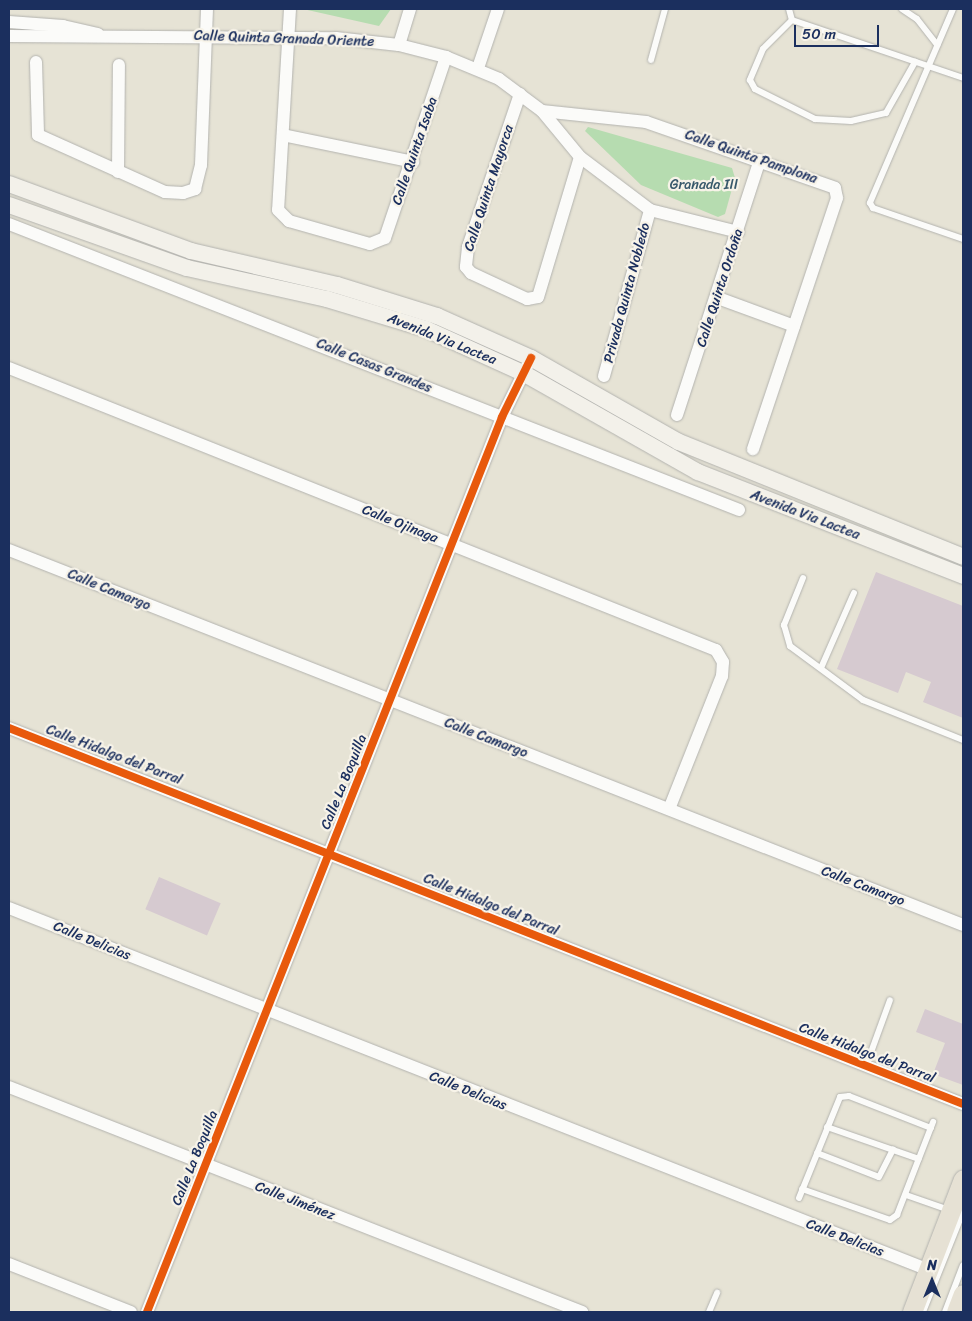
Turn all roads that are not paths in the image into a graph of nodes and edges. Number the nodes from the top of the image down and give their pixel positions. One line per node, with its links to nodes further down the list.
1 (206, 9): 13 (street)
2 (290, 9): 14 (street)
3 (410, 9): 15 (street)
4 (498, 9): 23 (street)
5 (665, 9): 18 (lane)
6 (789, 9): 9 (lane)
7 (902, 9): 16 (lane)
8 (953, 9): 16 (lane)
9 (792, 20): 20 (lane); 20 (lane)
10 (9, 22): 11 (street, Calle Quinta Granada Oriente)
11 (100, 35): 12 (street, Calle Quinta Granada Oriente); 13 (street, Calle Quinta Granada Oriente)
12 (9, 36)
13 (206, 37): 14 (street, Calle Quinta Granada Oriente); 31 (street)
14 (289, 37): 15 (street, Calle Quinta Granada Oriente); 27 (street)
15 (399, 44): 17 (street, Calle Quinta Granada Oriente)
16 (937, 45): 22 (lane)
17 (446, 57): 23 (street, Calle Quinta Granada Oriente); 30 (street, Calle Quinta Isaba)
18 (651, 60)
19 (36, 62): 31 (street)
20 (915, 62): 22 (lane)
21 (118, 65): 31 (street)
22 (928, 66): 24 (lane); 37 (lane)
23 (478, 68): 25 (street, Calle Quinta Granada Oriente)
24 (963, 78)
25 (520, 94): 26 (street, Calle Quinta Granada Oriente); 28 (street, Calle Quinta Mayorca)
26 (542, 111): 28 (street, Calle Quinta Granada Oriente); 29 (street, Calle Quinta Pamplona)
27 (283, 135): 30 (street); 30 (street, Calle Quinta Isaba)
28 (580, 157): 34 (street, Calle Quinta Granada Oriente)
29 (760, 160): 36 (street, Calle Quinta Ordoña); 39 (street, Calle Quinta Pamplona)
30 (413, 162)
31 (118, 172)
32 (9, 184): 40 (main road, Avenida Via Lactea)
33 (9, 205): 42 (main road, Avenida Via Lactea)
34 (650, 210): 36 (street); 43 (street, Privada Quinta Nobledo)
35 (9, 224): 45 (street, Calle Casas Grandes)
36 (738, 232): 38 (street, Calle Quinta Ordoña)
37 (963, 239)
38 (718, 298): 39 (street); 44 (street, Calle Quinta Ordoña)
39 (794, 326): 46 (street, Calle Quinta Pamplona)
40 (531, 358): 42 (street, Calle La Boquilla); 50 (main road, Avenida Via Lactea)
41 (9, 368): 48 (street, Calle Ojinaga)
42 (523, 373): 45 (street, Calle La Boquilla); 51 (main road, Avenida Via Lactea)
43 (604, 376)
44 (678, 415)
45 (502, 417): 47 (street, Calle Casas Grandes); 48 (street, Calle La Boquilla)
46 (753, 449)
47 (739, 510)
48 (451, 545): 55 (street, Calle La Boquilla); 58 (street, Calle Ojinaga)
49 (9, 550): 55 (street, Calle Camargo)
50 (963, 556)
51 (963, 576)
52 (803, 578): 54 (lane)
53 (854, 593): 54 (lane)
54 (821, 668): 57 (lane)
55 (389, 701): 58 (street, Calle Camargo); 59 (street, Calle La Boquilla)
56 (9, 728): 59 (street, Calle Hidalgo del Parral)
57 (963, 740)
58 (669, 809): 61 (street, Calle Camargo)
59 (329, 852): 63 (street, Calle La Boquilla); 64 (street, Calle Hidalgo del Parral)
60 (9, 908): 63 (street, Calle Delicias)
61 (963, 925)
62 (890, 1000): 64 (lane)
63 (266, 1011): 71 (street, Calle La Boquilla); 79 (street, Calle Delicias)
64 (866, 1066): 66 (street, Calle Hidalgo del Parral)
65 (9, 1087): 71 (street, Calle Jiménez)
66 (963, 1104)
67 (827, 1127): 68 (lane); 69 (lane); 70 (lane)
68 (893, 1150): 69 (lane); 70 (lane)
69 (817, 1153): 73 (lane)
70 (919, 1159): 74 (lane)
71 (205, 1166): 83 (street, Calle La Boquilla); 84 (street, Calle Jiménez)
72 (963, 1179): 76 (main road)
73 (802, 1189): 74 (lane); 75 (lane)
74 (906, 1195): 76 (lane)
75 (799, 1198)
76 (957, 1211): 79 (main road); 87 (lane)
77 (9, 1264): 82 (street)
78 (963, 1265): 88 (lane)
79 (928, 1270): 86 (main road)
80 (717, 1293): 85 (lane)
81 (963, 1294): 89 (main road)
82 (131, 1312)
83 (147, 1312)
84 (582, 1312)
85 (709, 1312)
86 (912, 1312)
87 (923, 1312)
88 (944, 1312)
89 (956, 1312)

